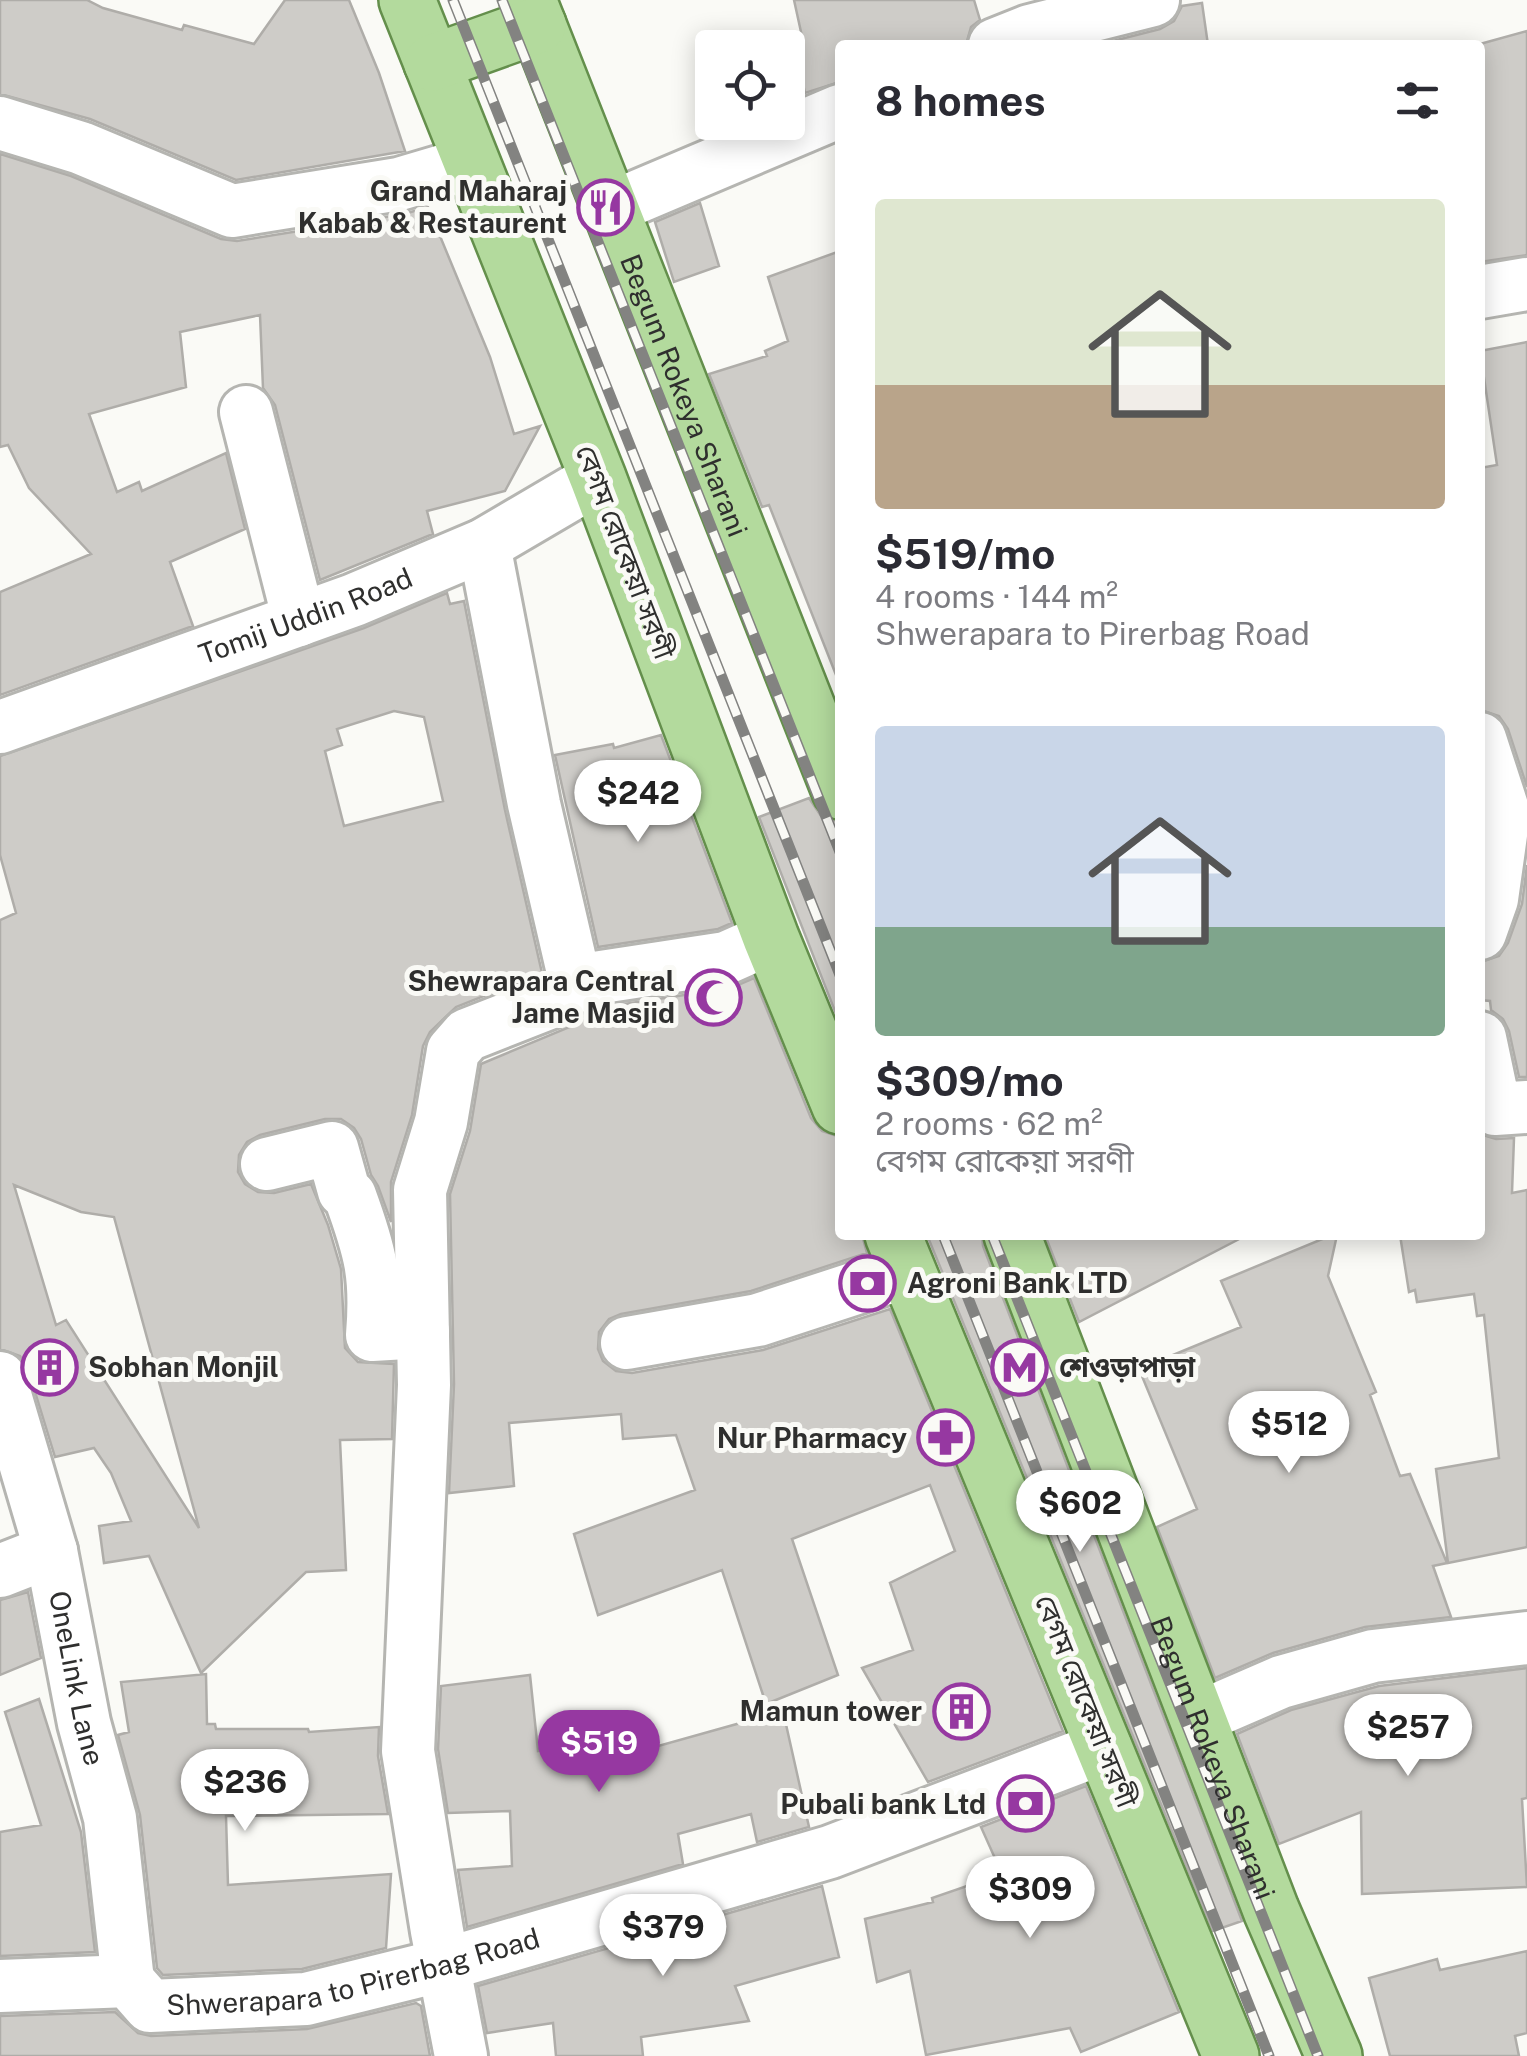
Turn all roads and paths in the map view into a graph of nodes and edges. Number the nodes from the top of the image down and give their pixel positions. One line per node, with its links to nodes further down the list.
1 (406, 0): 5 (main road, বেগম রোকেয়া সরণী)
2 (1153, 0): 4 (street)
3 (533, 13): 5 (main road); 9 (main road, Begum Rokeya Sharani)
4 (1007, 40)
5 (432, 64): 8 (main road, বেগম রোকেয়া সরণী)
6 (835, 113): 9 (street)
7 (0, 123): 8 (street)
8 (470, 163): 13 (main road, বেগম রোকেয়া সরণী)
9 (611, 208): 18 (main road, Begum Rokeya Sharani)
10 (1527, 284): 11 (street)
11 (1485, 291)
12 (246, 412): 15 (street)
13 (598, 478): 14 (street, Tomij Uddin Road); 20 (main road, বেগম রোকেয়া সরণী)
14 (484, 546): 15 (street, Tomij Uddin Road); 21 (street)
15 (299, 620): 16 (street, Tomij Uddin Road)
16 (0, 727)
17 (1485, 755): 19 (street)
18 (835, 778)
19 (1485, 919)
20 (771, 938): 21 (street); 23 (main road, বেগম রোকেয়া সরণী)
21 (575, 980): 28 (street)
22 (1485, 1060): 24 (street)
23 (835, 1094)
24 (1527, 1107)
25 (267, 1164): 28 (street)
26 (1014, 1240): 34 (main road, Begum Rokeya Sharani)
27 (901, 1253): 29 (street); 35 (main road, বেগম রোকেয়া সরণী)
28 (423, 1332): 36 (street)
29 (626, 1343)
30 (0, 1378): 31 (street, OneLink Lane)
31 (51, 1551): 32 (street); 37 (street, OneLink Lane)
32 (0, 1571)
33 (1527, 1638): 34 (street)
34 (1198, 1718): 41 (main road, Begum Rokeya Sharani)
35 (1105, 1747): 36 (street, Shwerapara to Pirerbag Road); 40 (main road, বেগম রোকেয়া সরণী)
36 (442, 1965): 37 (street, Shwerapara to Pirerbag Road); 39 (street)
37 (128, 1981): 38 (street, Shwerapara to Pirerbag Road)
38 (0, 1986)
39 (461, 2056)
40 (1231, 2056)
41 (1334, 2056)

